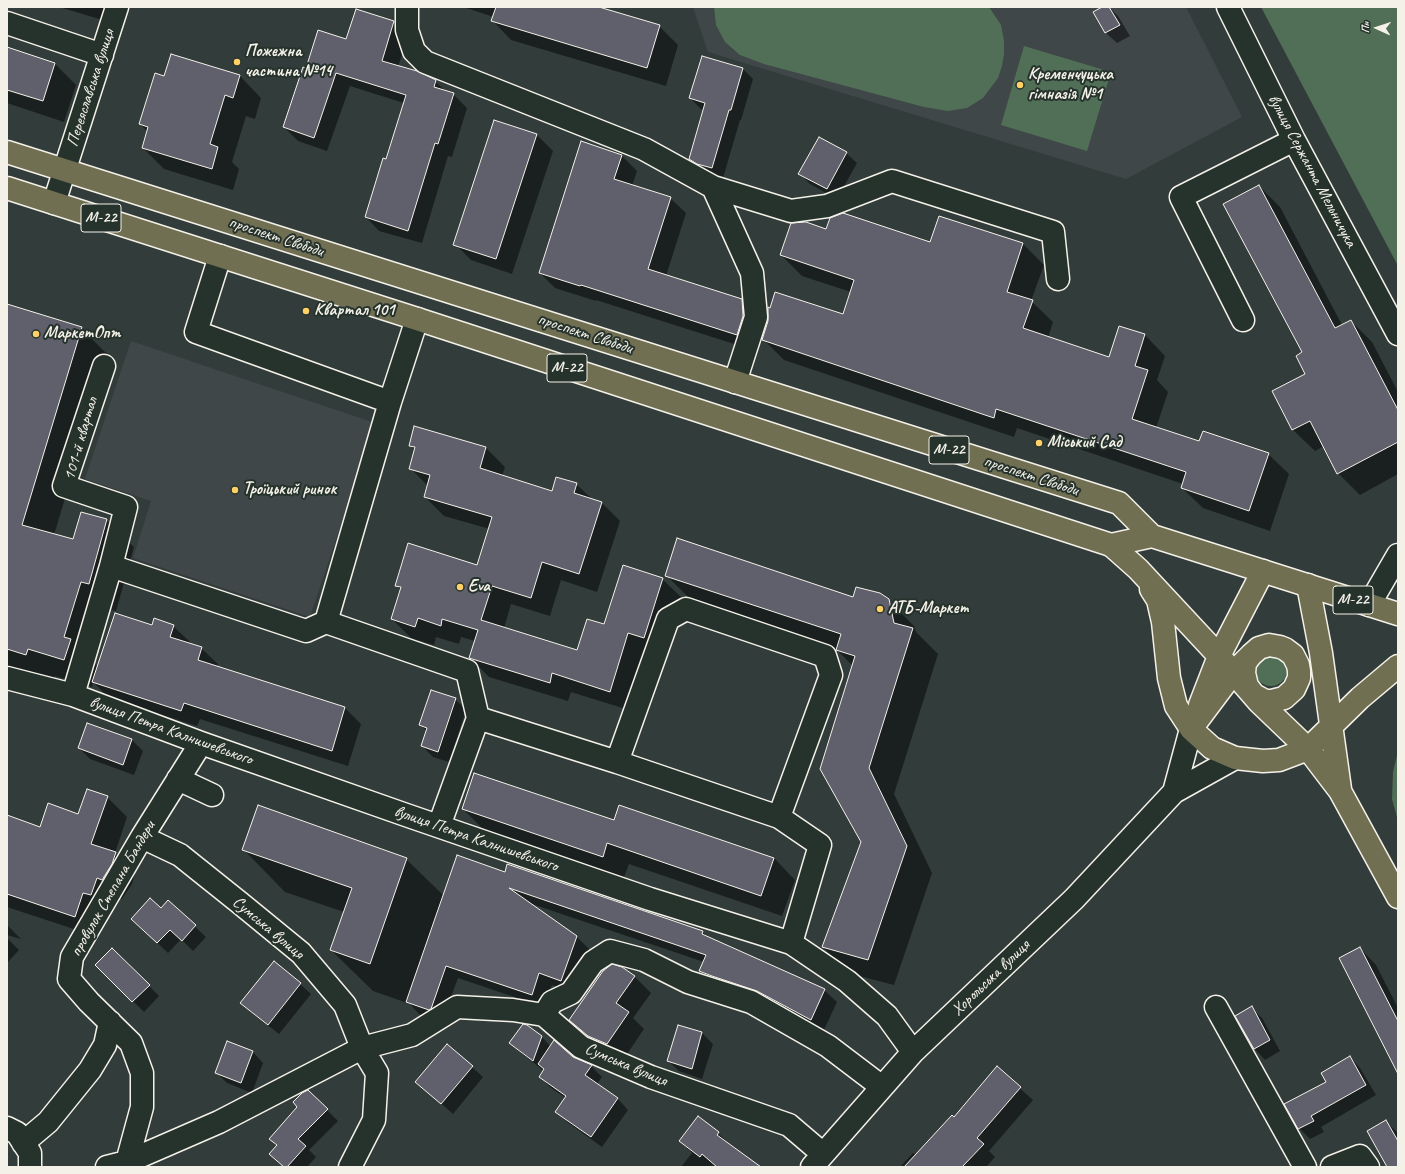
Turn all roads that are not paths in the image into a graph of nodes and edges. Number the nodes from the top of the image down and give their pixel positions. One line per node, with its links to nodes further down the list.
1 (117, 7): 5 (street, Переяславська вулиця)
2 (407, 7): 9 (street)
3 (1228, 7): 6 (street, вулиця Сержанта Мельничука)
4 (7, 23): 5 (street)
5 (102, 55): 8 (street, Переяславська вулиця)
6 (1294, 140): 15 (street); 16 (street, вулиця Сержанта Мельничука)
7 (7, 152): 8 (main road, проспект Свободи / М-22)
8 (65, 170): 11 (street, Переяславська вулиця); 18 (main road, проспект Свободи / М-22)
9 (713, 187): 13 (street); 18 (street)
10 (7, 188): 11 (main road, проспект Свободи / М-22)
11 (54, 203): 12 (main road, проспект Свободи / М-22)
12 (220, 256): 14 (main road, проспект Свободи / М-22); 19 (street)
13 (1058, 279)
14 (417, 319): 19 (street); 21 (main road, проспект Свободи / М-22)
15 (1243, 320)
16 (1398, 334)
17 (104, 366): 23 (street, 101-й квартал)
18 (735, 382): 20 (main road, проспект Свободи / М-22)
19 (390, 402): 29 (street)
20 (1152, 536): 21 (main road, проспект Свободи / М-22); 24 (main road, проспект Свободи / М-22)
21 (1111, 545): 25 (main road)
22 (1398, 555): 27 (street)
23 (111, 566): 29 (street); 37 (street)
24 (1263, 571): 26 (main road, проспект Свободи / М-22); 31 (main road)
25 (1142, 574): 31 (main road); 41 (main road)
26 (1308, 585): 27 (main road, проспект Свободи / М-22); 38 (main road)
27 (1369, 605): 28 (main road, проспект Свободи / М-22)
28 (1398, 614)
29 (326, 622): 39 (street)
30 (1251, 655): 32 (main road); 34 (main road); 36 (main road)
31 (1219, 656): 34 (main road); 41 (main road)
32 (1298, 665): 36 (main road); 38 (main road)
33 (1398, 666): 40 (main road)
34 (1234, 673): 36 (main road); 41 (main road)
35 (7, 678): 37 (street, вулиця Петра Калнишевського)
36 (1249, 690): 43 (main road)
37 (73, 695): 42 (street, вулиця Петра Калнишевського)
38 (1327, 698): 40 (main road)
39 (478, 718): 45 (street); 51 (street)
40 (1330, 728): 43 (main road); 47 (main road)
41 (1191, 729): 44 (main road); 48 (street)
42 (201, 743): 46 (street, провулок Степана Бандери); 51 (street, вулиця Петра Калнишевського)
43 (1308, 749): 44 (main road); 47 (main road)
44 (1235, 758): 48 (street)
45 (617, 762): 50 (street); 50 (street)
46 (178, 779): 49 (street); 52 (street, провулок Степана Бандери)
47 (1340, 791): 53 (main road)
48 (1174, 792): 59 (street, Хорольська вулиця)
49 (212, 795)
50 (779, 817): 54 (street)
51 (439, 826): 54 (street, вулиця Петра Калнишевського)
52 (142, 836): 57 (street, провулок Степана Бандери); 58 (street, Сумська вулиця)
53 (1398, 897)
54 (791, 943): 59 (street, вулиця Петра Калнишевського)
55 (1216, 1008): 67 (street)
56 (544, 1015): 58 (street); 60 (street); 63 (street, Сумська вулиця)
57 (110, 1022): 62 (street); 64 (street, провулок Степана Бандери)
58 (362, 1048): 64 (street); 66 (street, Сумська вулиця)
59 (913, 1052): 60 (street, Хорольська вулиця)
60 (882, 1087): 63 (street, Хорольська вулиця)
61 (7, 1128): 62 (street)
62 (23, 1143): 65 (street)
63 (817, 1161)
64 (117, 1165)
65 (30, 1167)
66 (350, 1167)
67 (1305, 1167)
68 (1332, 1167): 69 (street)
69 (1368, 1167)

